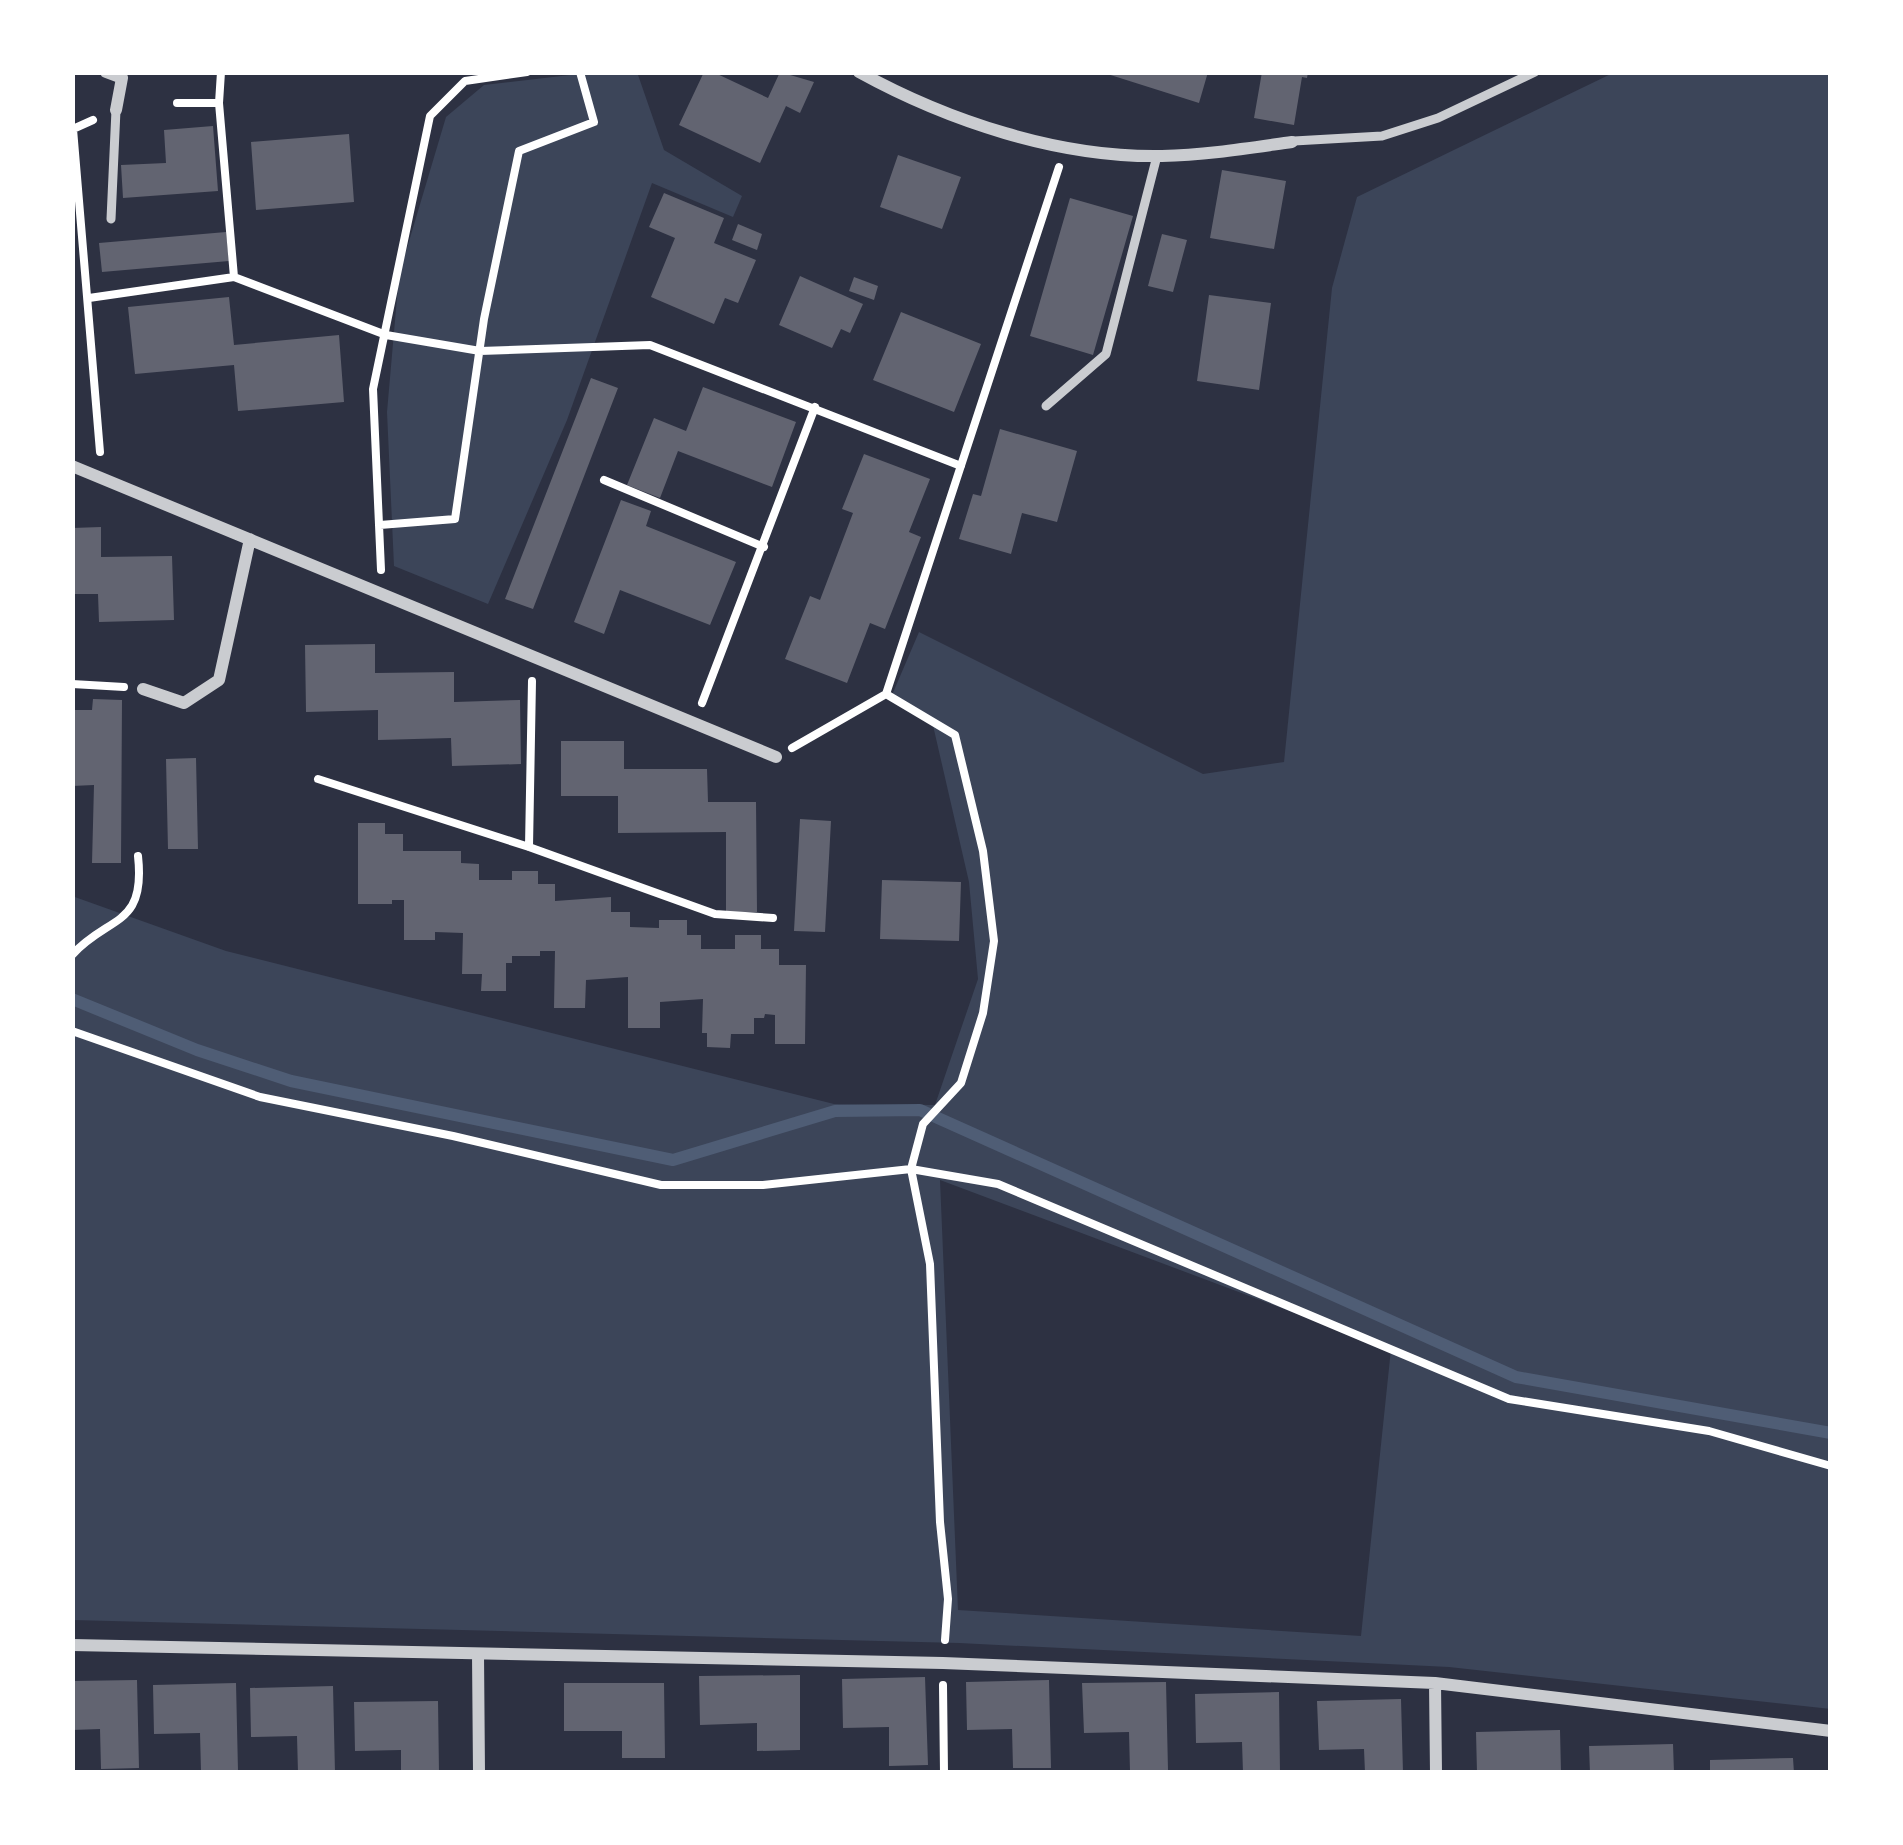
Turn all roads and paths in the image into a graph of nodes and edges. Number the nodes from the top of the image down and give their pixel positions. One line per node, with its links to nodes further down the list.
1 (106, 72): 10 (street)
2 (220, 72): 9 (path)
3 (527, 72): 18 (path)
4 (580, 72): 19 (path)
5 (859, 72): 7 (street)
6 (1535, 72): 11 (lane)
7 (879, 77): 12 (street)
8 (177, 103): 9 (path)
9 (219, 103): 16 (path)
10 (116, 110): 14 (lane); 15 (path)
11 (1293, 142): 13 (street)
12 (1065, 148): 13 (street); 23 (path)
13 (1157, 156): 20 (lane)
14 (111, 219)
15 (77, 225): 17 (path)
16 (234, 277): 17 (path); 18 (path)
17 (88, 298): 24 (path)
18 (386, 334): 19 (path); 26 (path)
19 (480, 351): 21 (path); 26 (path)
20 (1046, 406)
21 (814, 407): 23 (path); 28 (path)
22 (72, 466): 24 (street)
23 (961, 466): 33 (path)
24 (102, 477): 27 (street)
25 (604, 480): 28 (path)
26 (380, 525): 29 (path)
27 (250, 538): 29 (street); 32 (street)
28 (764, 547): 34 (path)
29 (381, 596): 30 (street)
30 (532, 656): 34 (street); 37 (path)
31 (72, 684): 32 (path)
32 (143, 689)
33 (886, 694): 35 (path); 42 (path)
34 (694, 721): 35 (street)
35 (776, 757)
36 (318, 779): 37 (path)
37 (529, 847): 39 (path)
38 (138, 856): 40 (path)
39 (773, 918)
40 (72, 955)
41 (72, 1031): 42 (path)
42 (911, 1169): 43 (path); 46 (path)
43 (1831, 1466)
44 (72, 1645): 45 (street)
45 (478, 1654): 46 (street); 49 (street)
46 (943, 1663): 47 (street); 50 (path)
47 (1435, 1683): 48 (street); 51 (street)
48 (1831, 1731)
49 (479, 1773)
50 (944, 1773)
51 (1436, 1773)

